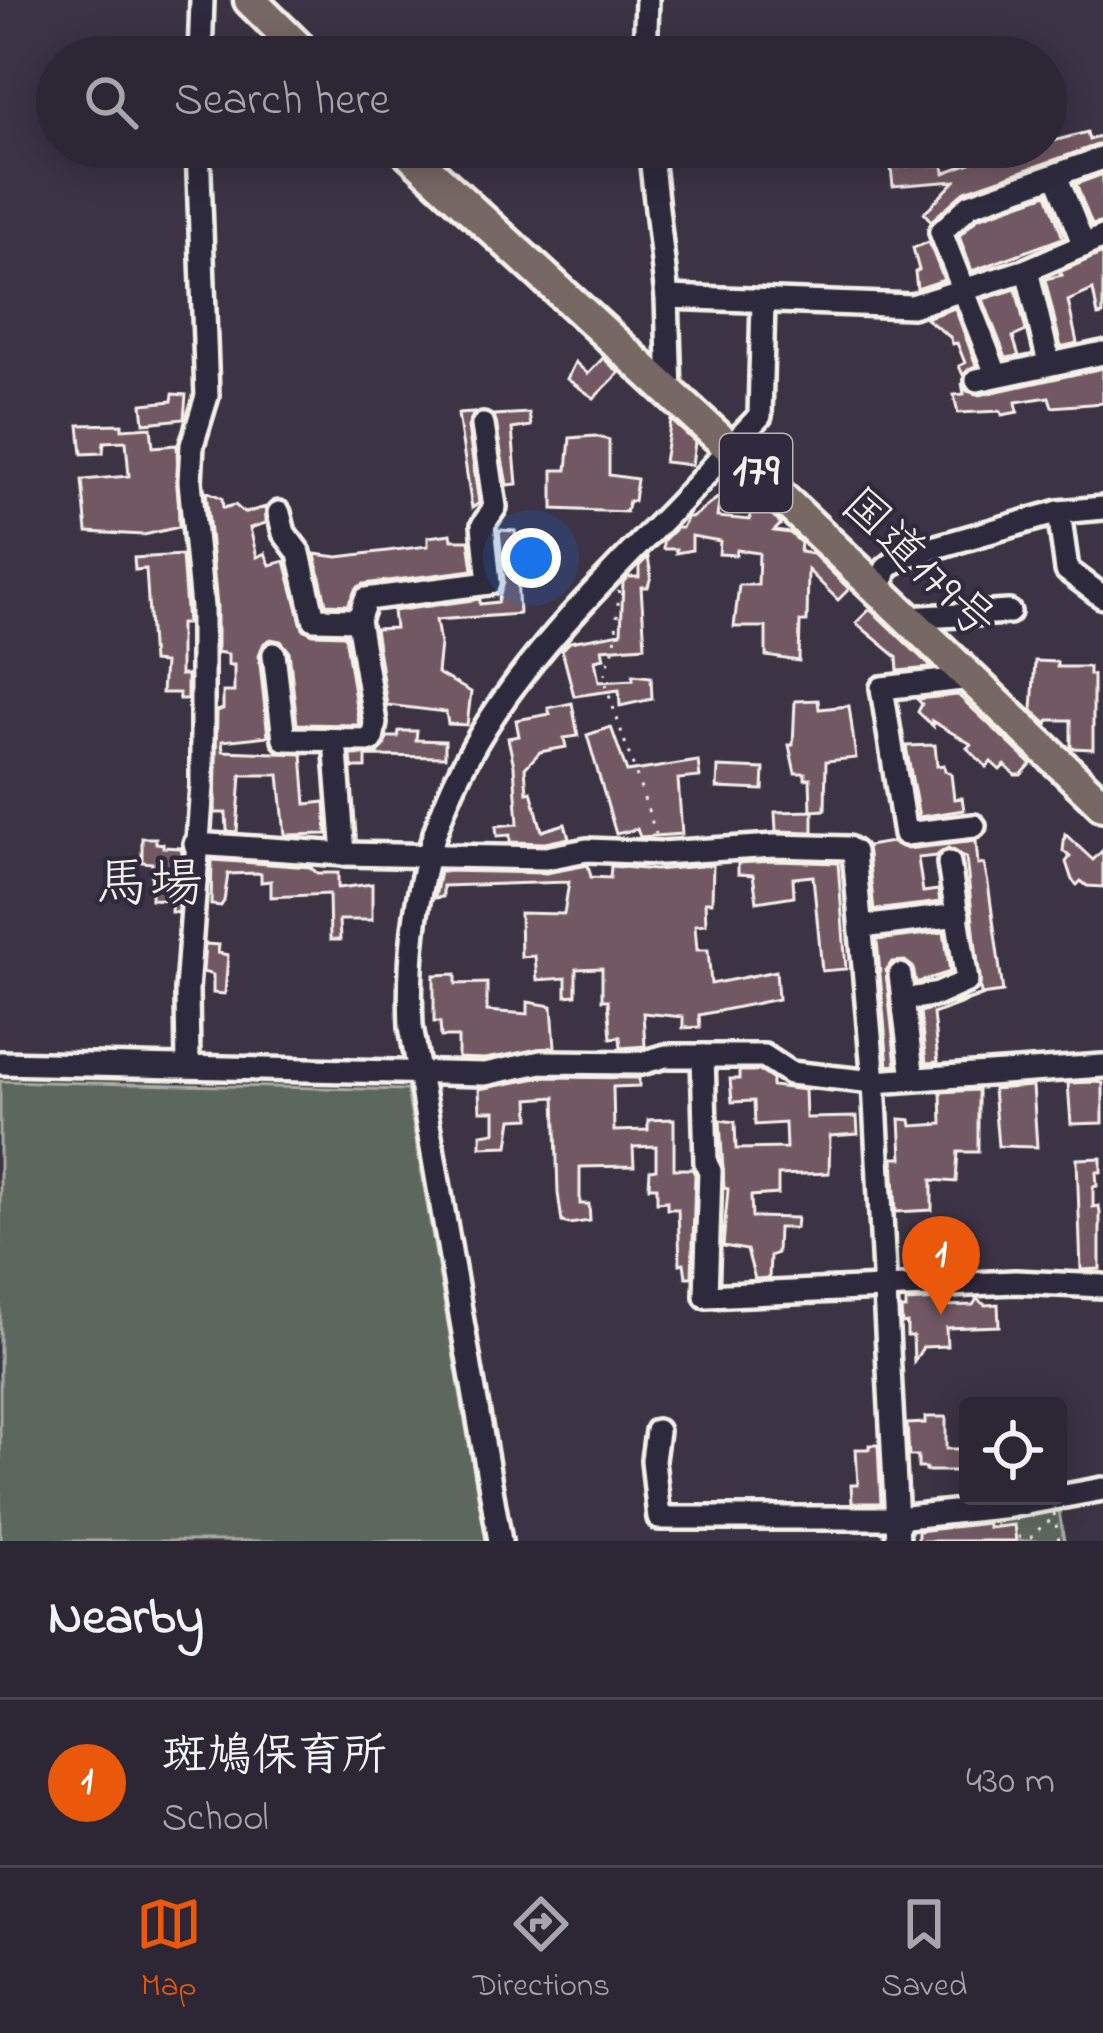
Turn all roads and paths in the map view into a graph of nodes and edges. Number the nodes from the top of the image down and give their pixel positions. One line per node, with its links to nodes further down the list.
1 (202, 0): 4 (street)
2 (250, 0): 5 (highway)
3 (647, 0): 6 (street)
4 (201, 36)
5 (287, 36)
6 (646, 36)
7 (1103, 158): 11 (street)
8 (199, 168): 36 (street)
9 (426, 168): 19 (highway, 国道179号 / 179)
10 (652, 168): 15 (street)
11 (1056, 175): 12 (street); 14 (street)
12 (1094, 242): 13 (street)
13 (1027, 270): 14 (street); 18 (street)
14 (964, 291): 16 (street); 18 (street)
15 (667, 297): 16 (street); 19 (street)
16 (764, 302): 21 (street)
17 (1103, 353): 18 (street)
18 (1049, 363)
19 (670, 393): 21 (highway, 国道179号 / 179)
20 (483, 424): 30 (street)
21 (729, 447): 25 (street); 26 (highway, 国道179号 / 179)
22 (1103, 508): 23 (street)
23 (1060, 512): 26 (street); 27 (street)
24 (279, 513): 30 (street)
25 (611, 572): 37 (street); 39 (path)
26 (880, 592): 29 (highway, 国道179号 / 179)
27 (1103, 597)
28 (1009, 612): 29 (street)
29 (907, 618): 32 (highway, 国道179号 / 179)
30 (358, 620): 33 (street)
31 (274, 654): 33 (street)
32 (971, 678): 34 (highway, 国道179号 / 179); 35 (street)
33 (335, 740): 38 (street)
34 (1103, 805)
35 (974, 826)
36 (195, 844): 38 (street); 48 (street)
37 (428, 853): 38 (street); 39 (street); 49 (street)
38 (344, 854)
39 (661, 854): 42 (street)
40 (950, 863): 41 (street)
41 (958, 915): 42 (street); 44 (street)
42 (862, 927): 51 (street)
43 (901, 975): 44 (street)
44 (903, 1000): 50 (street)
45 (704, 1056): 49 (street); 51 (street); 52 (street)
46 (0, 1063): 48 (street)
47 (1103, 1066): 50 (street)
48 (188, 1067): 49 (street)
49 (417, 1071): 60 (street)
50 (913, 1079): 51 (street)
51 (874, 1082): 52 (street)
52 (884, 1285): 53 (street); 57 (street)
53 (1103, 1286)
54 (657, 1431): 57 (street)
55 (1103, 1489): 56 (street)
56 (1053, 1510): 57 (street); 59 (path); 61 (path)
57 (897, 1530)
58 (1018, 1537): 59 (path)
59 (1034, 1539)
60 (500, 1541)
61 (1059, 1541)

